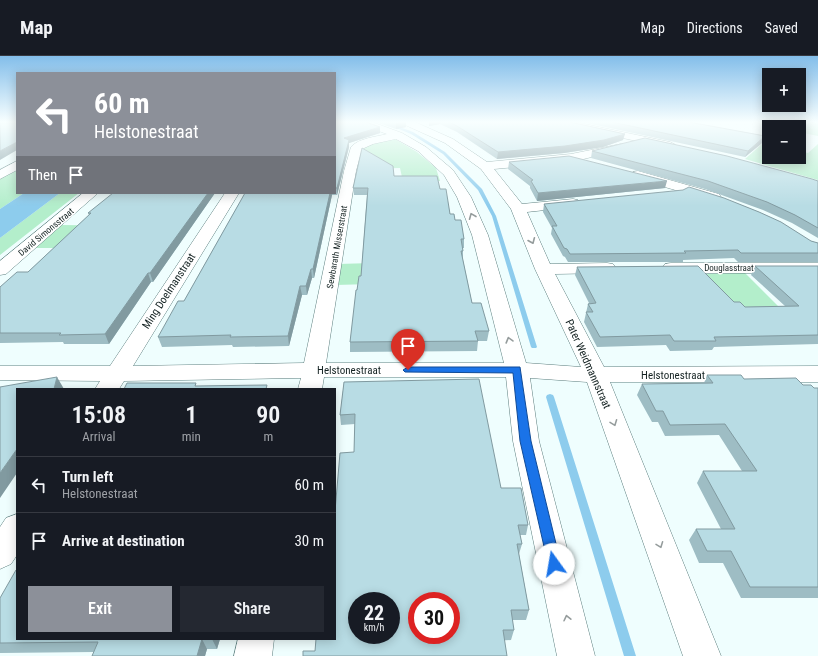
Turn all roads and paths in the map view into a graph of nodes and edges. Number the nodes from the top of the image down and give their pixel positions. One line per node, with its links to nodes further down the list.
1 (356, 150): 27 (street, Sewbarath Misserstraat)
2 (423, 150): 23 (street, Pater Weidmannstraat, one-way to 2)
3 (462, 150): 7 (street, Pater Weidmannstraat)
4 (609, 150): 5 (street)
5 (571, 158): 7 (street); 8 (street)
6 (16, 166): 10 (street)
7 (485, 166): 17 (street, Pater Weidmannstraat)
8 (598, 166)
9 (626, 173): 11 (street)
10 (0, 175)
11 (692, 190): 14 (street); 15 (street)
12 (90, 194): 22 (street, David Simonsstraat)
13 (231, 194): 28 (street, Ming Doelmanstraat)
14 (652, 195)
15 (724, 200)
16 (589, 201): 17 (street)
17 (518, 209): 21 (street, Pater Weidmannstraat, one-way to 21)
18 (622, 268): 21 (street)
19 (654, 268): 20 (street, Douglasstraat)
20 (818, 268)
21 (544, 269): 26 (street, Pater Weidmannstraat)
22 (0, 270)
23 (517, 370): 26 (street, Helstonestraat); 27 (street, Helstonestraat); 33 (street, Pater Weidmannstraat, one-way to 23)
24 (0, 373): 28 (street, Helstonestraat)
25 (818, 374): 26 (street, Helstonestraat)
26 (596, 375): 34 (street, Pater Weidmannstraat, one-way to 34)
27 (312, 379): 28 (street, Helstonestraat)
28 (112, 381)
29 (16, 530): 30 (street)
30 (0, 554)
31 (256, 640): 32 (street)
32 (253, 656)
33 (576, 656)
34 (702, 656)

